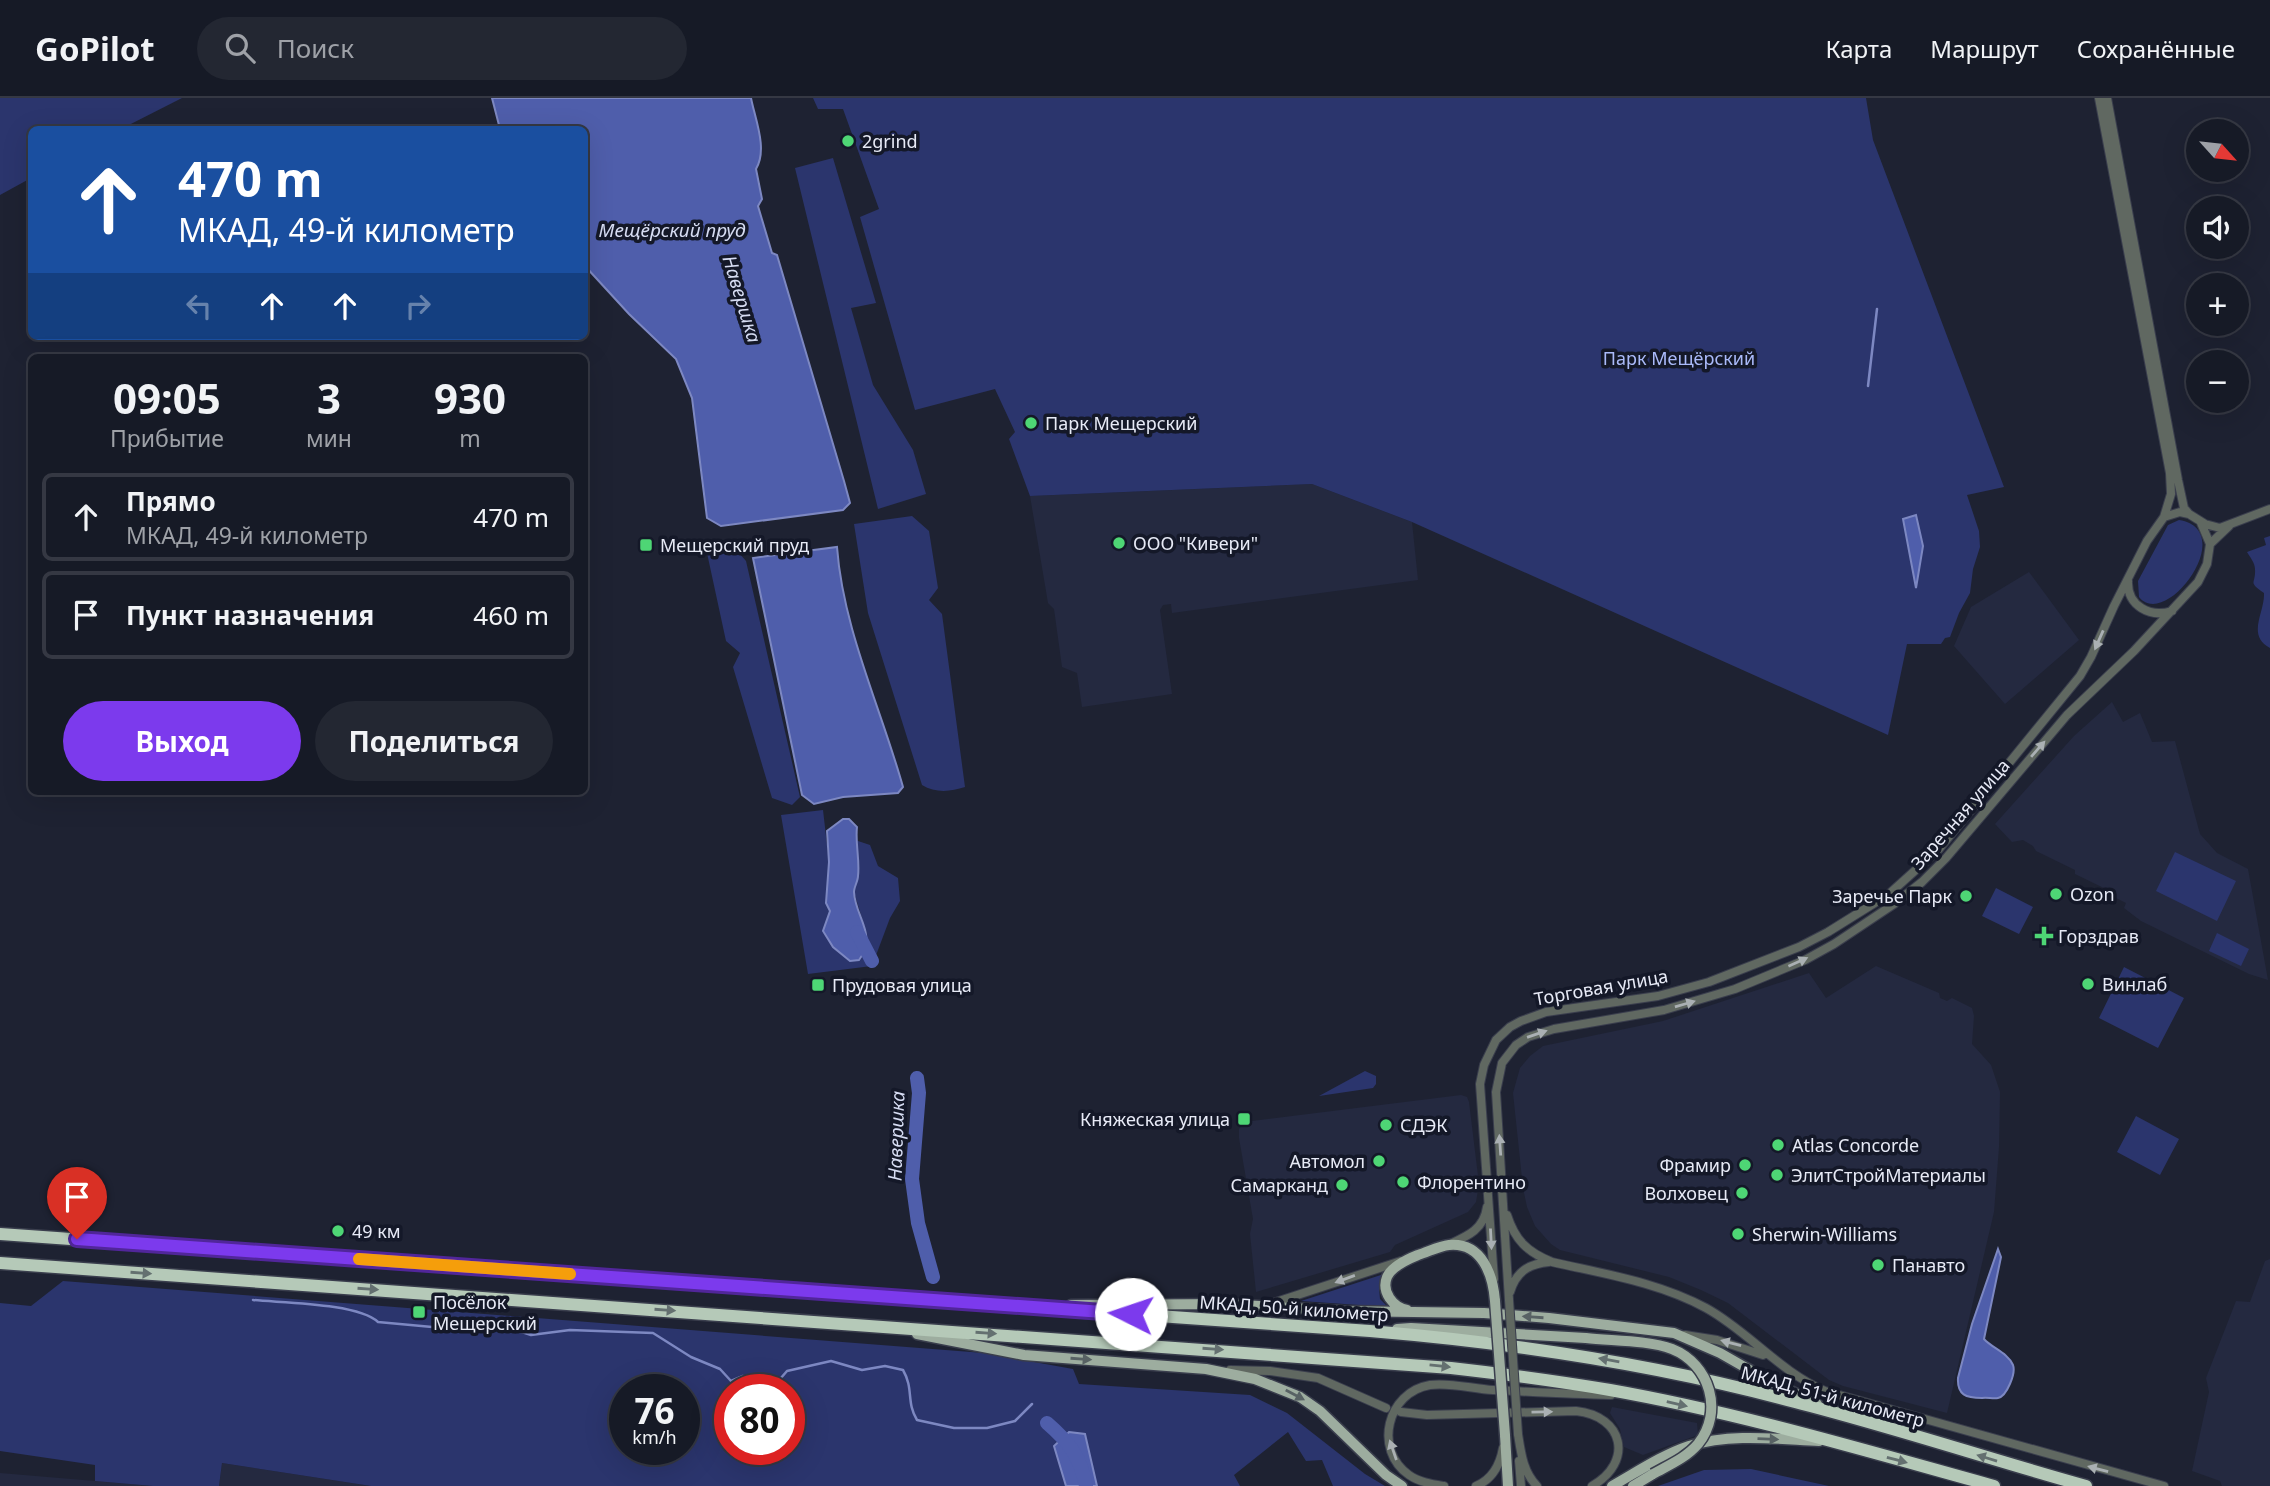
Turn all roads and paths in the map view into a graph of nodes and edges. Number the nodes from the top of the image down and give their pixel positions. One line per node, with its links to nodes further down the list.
1 (2099, 98): 5 (street)
2 (2107, 98): 4 (street)
3 (2270, 509): 7 (street, Заречная улица)
4 (2189, 514): 5 (street); 6 (street)
5 (2164, 517): 9 (street, Заречная улица)
6 (2200, 522): 7 (street); 8 (street)
7 (2229, 526): 8 (street, Заречная улица)
8 (2210, 544): 10 (street, Заречная улица)
9 (2128, 578): 10 (street); 11 (street, Заречная улица, one-way to 11)
10 (2172, 611): 12 (street, Заречная улица, one-way to 10)
11 (1730, 974): 13 (street, Торговая улица)
12 (1735, 989): 14 (street, Торговая улица, one-way to 12)
13 (1489, 1193): 16 (street); 20 (street, Торговая улица, one-way to 20)
14 (1503, 1206): 18 (street); 21 (street, Торговая улица)
15 (0, 1234): 22 (highway, МКАД, 50-й километр)
16 (1448, 1245): 17 (main road); 20 (main road)
17 (1410, 1258): 23 (street, one-way to 23); 24 (main road)
18 (1552, 1262): 21 (street); 29 (street)
19 (0, 1263): 25 (highway, one-way to 25)
20 (1494, 1286): 36 (main road, Торговая улица, bridge)
21 (1508, 1300): 35 (street, Торговая улица, bridge)
22 (1005, 1305): 23 (main road); 26 (highway, МКАД, 50-й километр)
23 (1262, 1305): 24 (main road)
24 (1416, 1312): 27 (main road, one-way to 24)
25 (869, 1325): 30 (main road, one-way to 30); 31 (highway, one-way to 31)
26 (1370, 1331): 28 (highway, МКАД, 50-й километр); 46 (main road, bridge)
27 (1674, 1334): 29 (street, one-way to 27); 34 (main road)
28 (1566, 1353): 34 (highway, МКАД, 51-й километр, one-way to 28)
29 (1784, 1367): 49 (street, one-way to 29)
30 (1206, 1370): 32 (street); 38 (main road, one-way to 38)
31 (1640, 1396): 37 (highway, one-way to 37); 39 (street, one-way to 31)
32 (1386, 1408)
33 (1401, 1412): 44 (street, one-way to 44)
34 (1842, 1415): 48 (highway, МКАД, 51-й километр, one-way to 34)
35 (1518, 1434): 42 (street); 43 (street)
36 (1505, 1435): 40 (street); 41 (main road, Торговая улица)
37 (1833, 1442): 45 (main road, one-way to 37); 47 (highway, one-way to 47)
38 (1402, 1486)
39 (1444, 1486)
40 (1476, 1486)
41 (1508, 1486)
42 (1521, 1486)
43 (1536, 1486)
44 (1592, 1486)
45 (1612, 1486)
46 (1633, 1486)
47 (1994, 1486)
48 (2087, 1486)
49 (2164, 1486)

